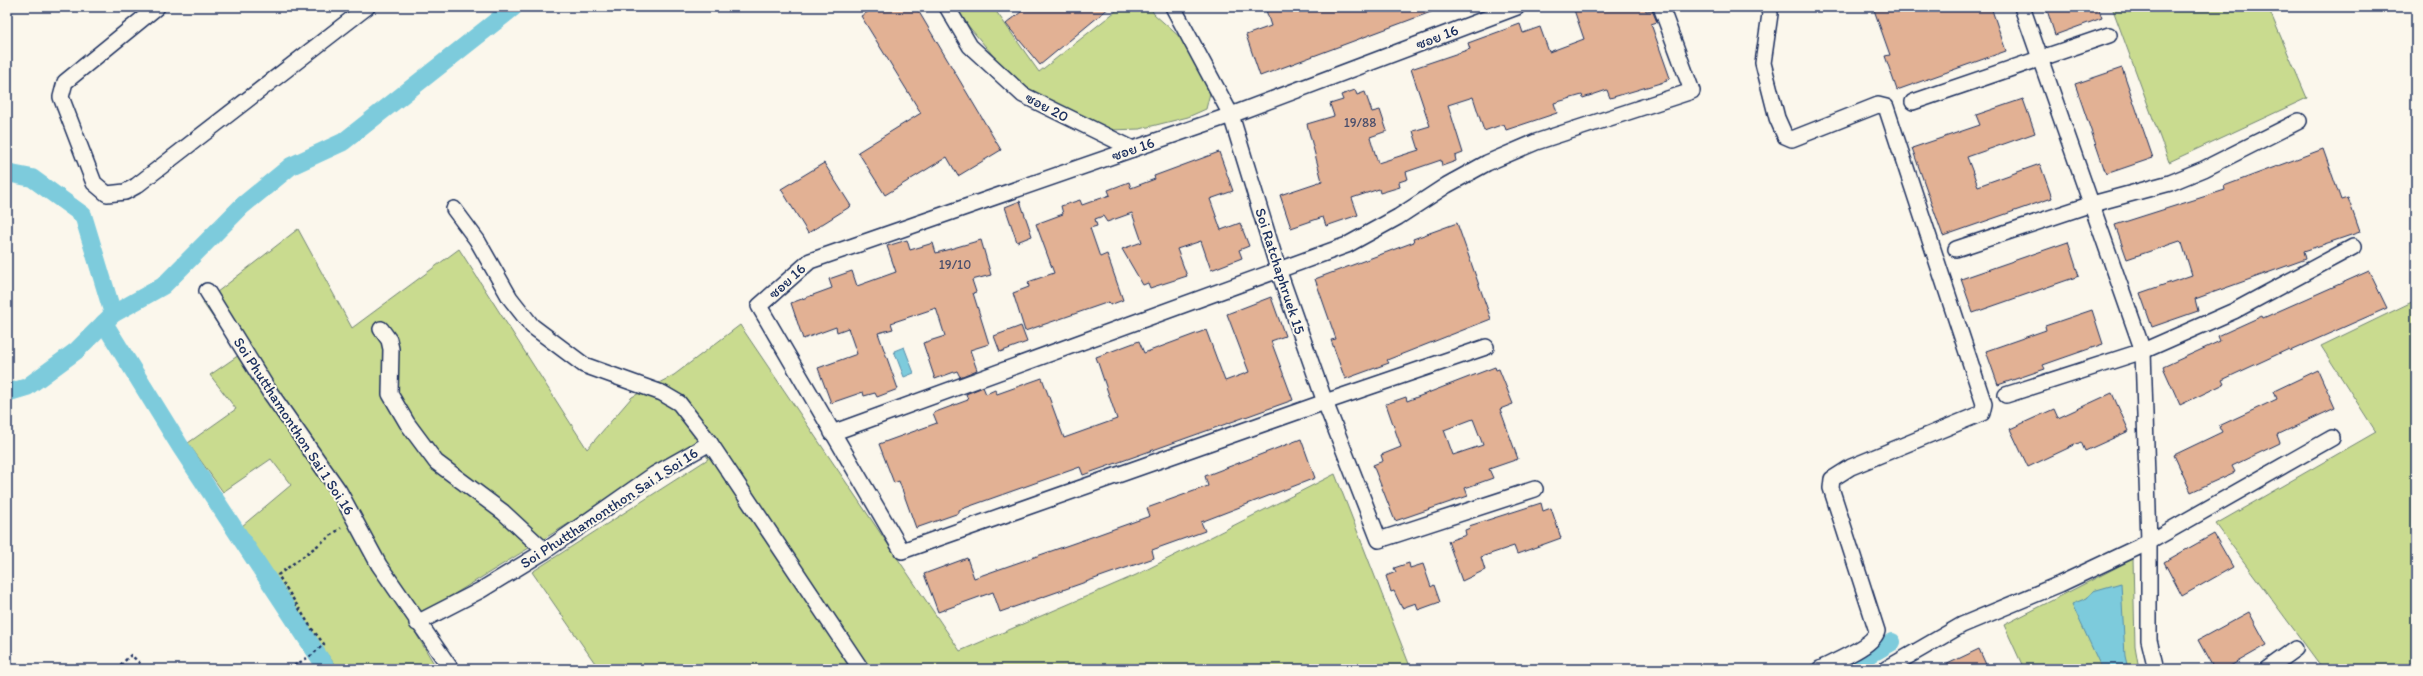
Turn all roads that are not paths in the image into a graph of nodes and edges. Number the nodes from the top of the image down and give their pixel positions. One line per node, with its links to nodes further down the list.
1 (157, 7): 2 (street)
2 (367, 7)
3 (947, 7): 14 (street, ซอย 20)
4 (1173, 7): 12 (street, Soi Ratchaphruek 15)
5 (1517, 7): 12 (street, ซอย 16)
6 (1661, 7): 19 (street)
7 (1768, 7): 36 (street)
8 (2022, 7): 10 (street)
9 (2109, 35): 10 (street)
10 (2041, 59): 11 (street); 15 (street)
11 (1913, 102)
12 (1231, 116): 14 (street, ซอย 16); 19 (street, Soi Ratchaphruek 15)
13 (2299, 121): 15 (street)
14 (1133, 149): 26 (street, ซอย 16)
15 (2092, 204): 18 (street); 23 (street)
16 (454, 209): 28 (street)
17 (2354, 248): 23 (street)
18 (1956, 249)
19 (1279, 272): 25 (street, Soi Ratchaphruek 15); 26 (street)
20 (207, 291): 32 (street, Soi Phutthamonthon Sai 1 Soi 16)
21 (381, 329): 31 (street)
22 (1486, 347): 25 (street)
23 (2143, 351): 24 (street); 30 (street)
24 (2006, 395)
25 (1325, 402): 26 (street); 29 (street, Soi Ratchaphruek 15)
26 (832, 433)
27 (2332, 438): 30 (street)
28 (710, 443): 31 (street, Soi Phutthamonthon Sai 1 Soi 16); 35 (street, Soi Phutthamonthon Sai 1 Soi 16)
29 (1535, 489)
30 (2149, 542): 37 (street); 38 (street)
31 (545, 552): 32 (street, Soi Phutthamonthon Sai 1 Soi 16)
32 (418, 623): 34 (street, Soi Phutthamonthon Sai 1 Soi 16)
33 (2296, 649): 39 (street)
34 (451, 669)
35 (861, 669)
36 (1820, 669)
37 (1886, 669)
38 (2156, 669)
39 (2267, 669)

